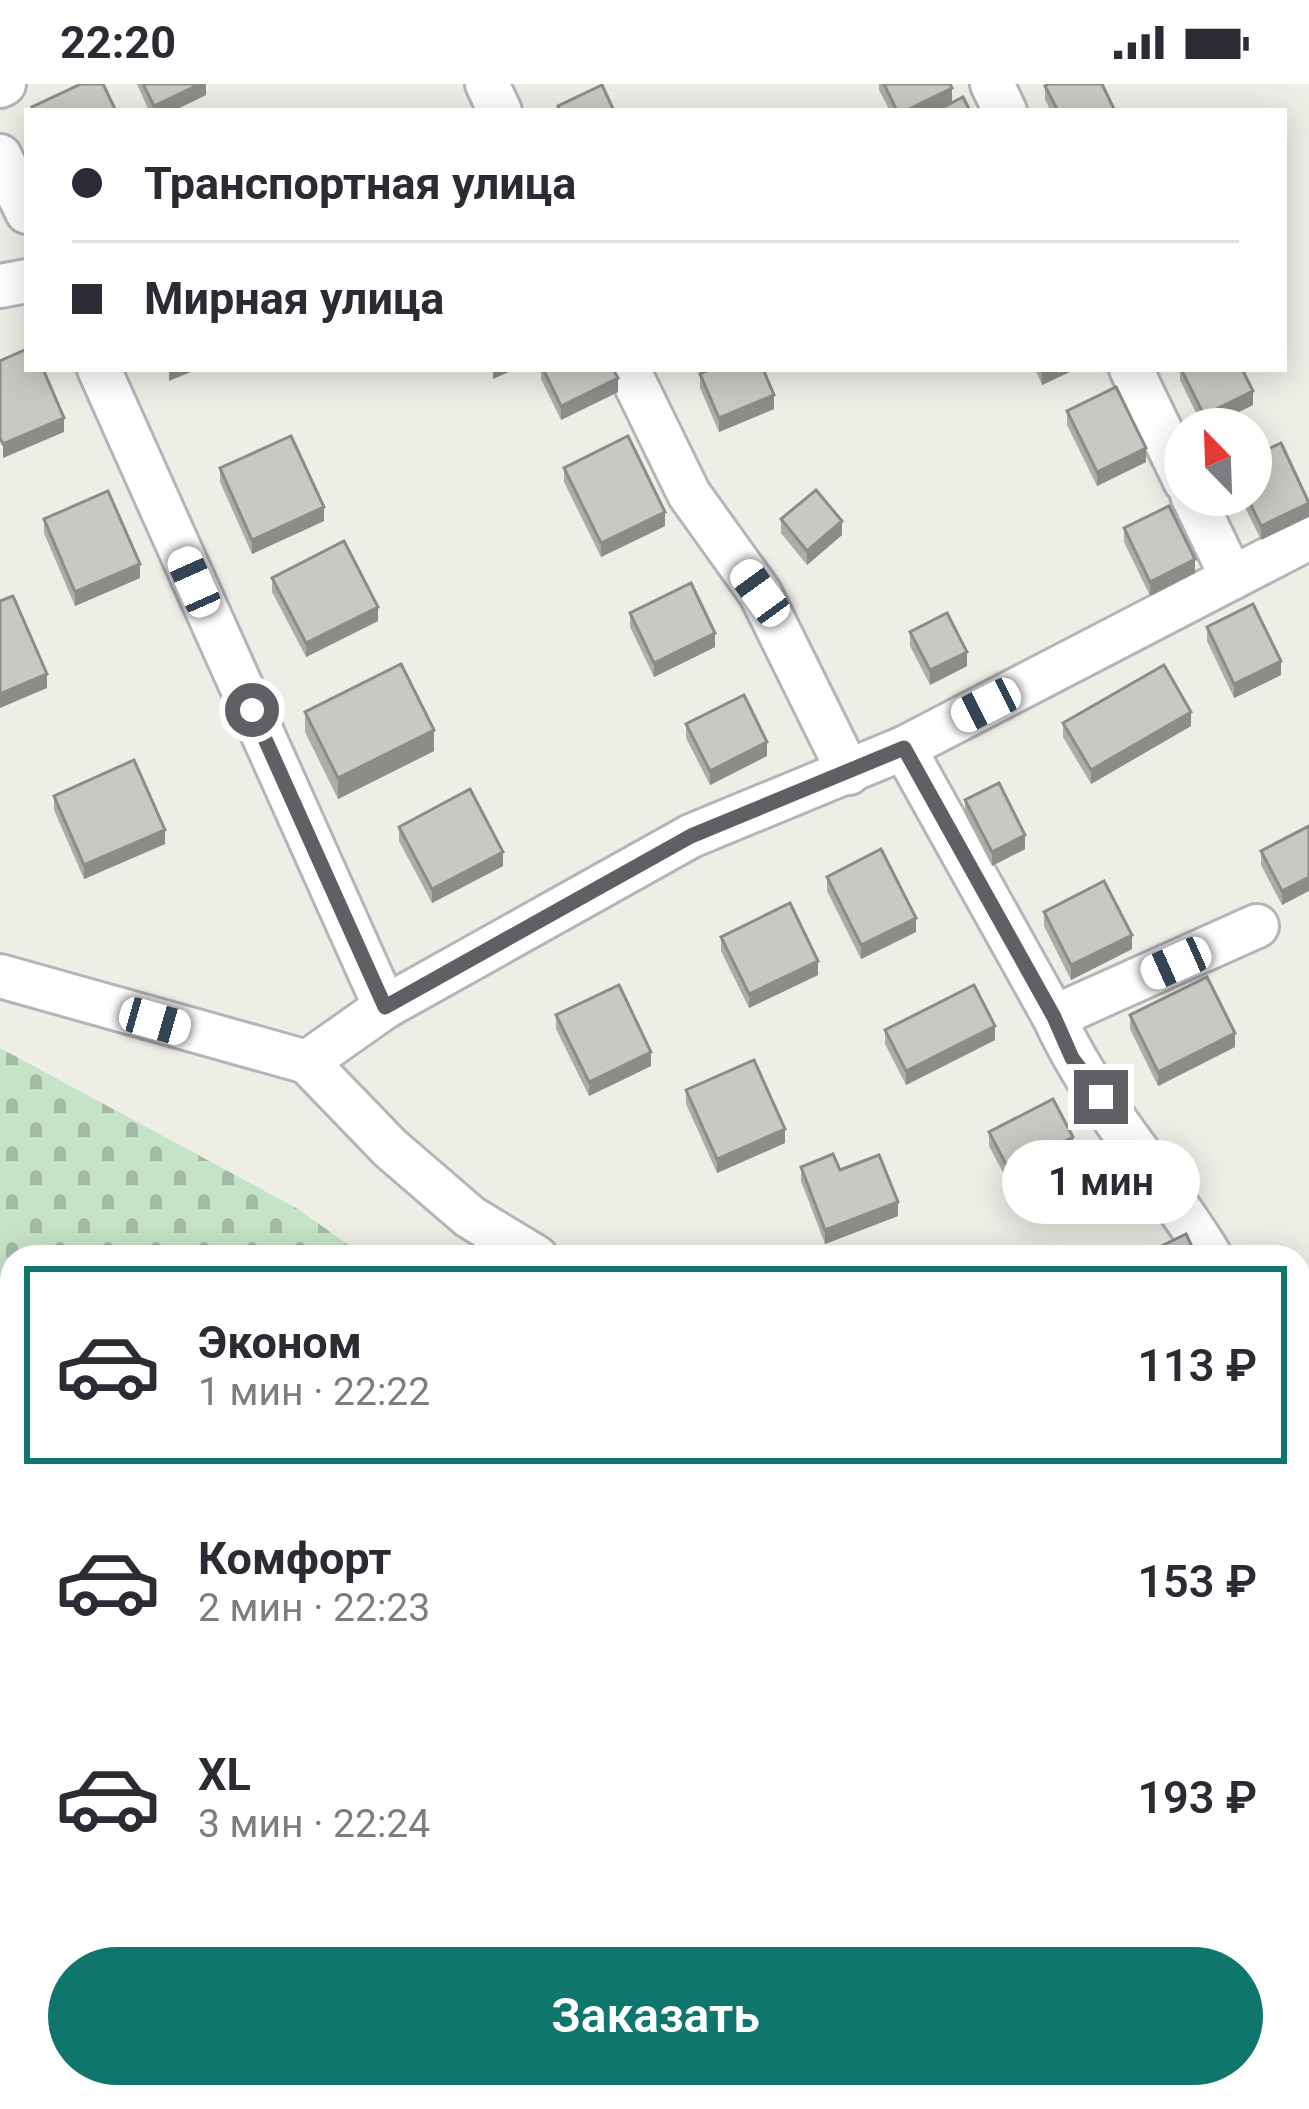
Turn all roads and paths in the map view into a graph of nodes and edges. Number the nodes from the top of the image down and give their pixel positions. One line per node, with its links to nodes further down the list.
1 (0, 156): 2 (street)
2 (24, 206)
3 (100, 372): 14 (street)
4 (629, 372): 11 (street)
5 (1132, 372): 6 (street)
6 (1164, 437)
7 (1202, 516): 9 (street)
8 (1309, 538): 9 (street)
9 (1232, 578): 10 (street)
10 (904, 748): 11 (street); 15 (street)
11 (849, 772): 14 (street)
12 (1257, 926): 15 (street)
13 (0, 976): 16 (street)
14 (385, 1007): 16 (street)
15 (1054, 1017): 18 (street)
16 (307, 1062): 17 (street)
17 (516, 1245)
18 (1204, 1245)

